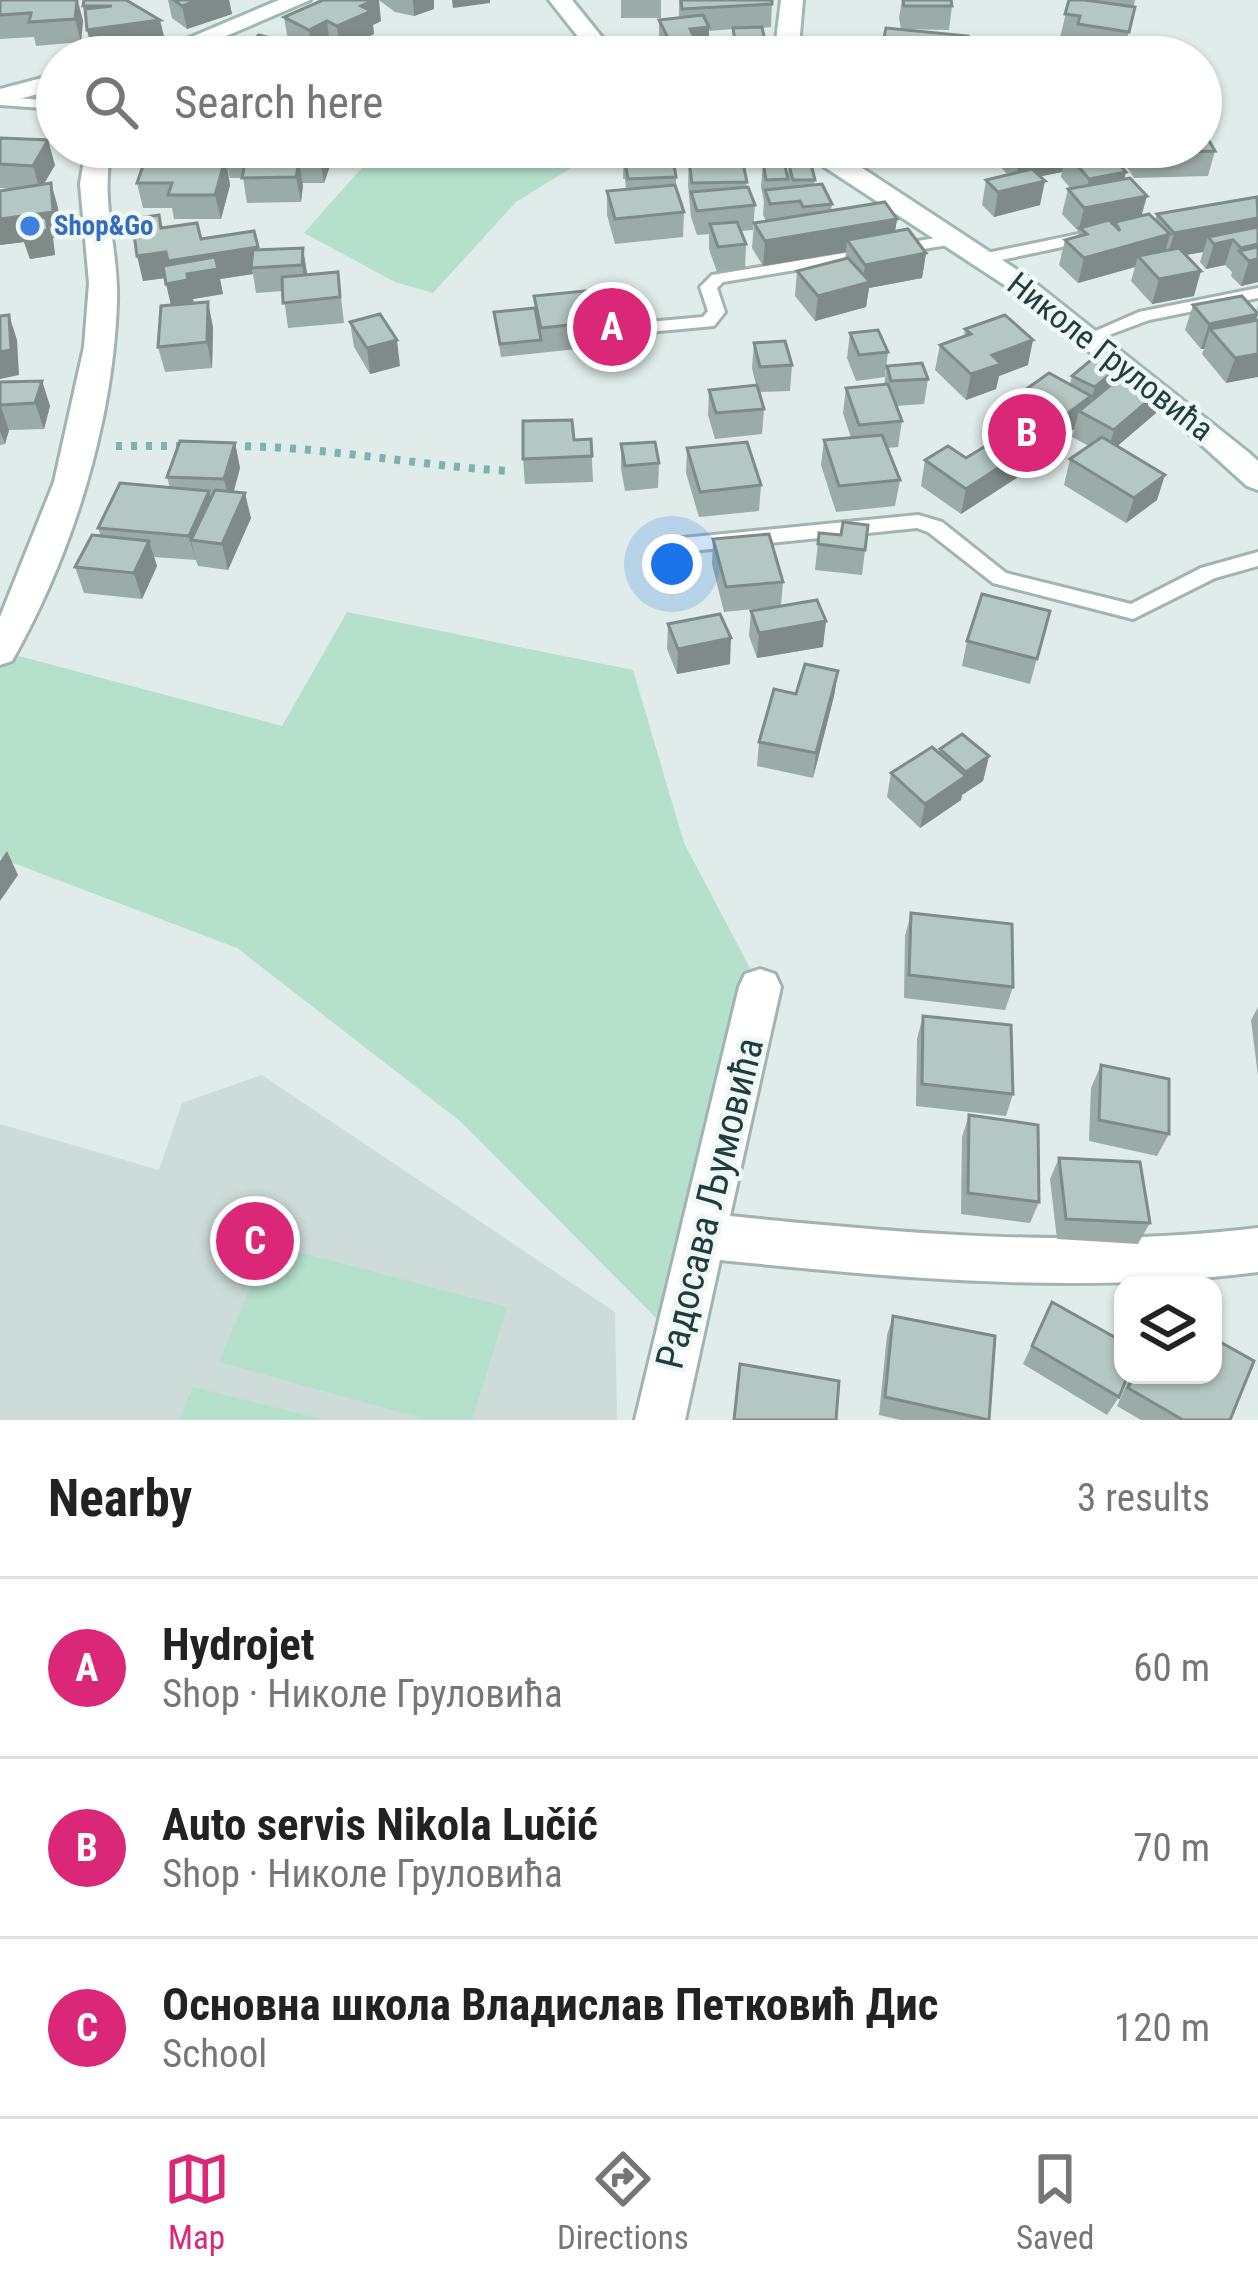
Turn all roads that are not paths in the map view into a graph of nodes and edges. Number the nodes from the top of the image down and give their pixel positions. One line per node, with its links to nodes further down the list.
1 (299, 0): 4 (street)
2 (560, 0): 5 (street)
3 (793, 0): 6 (street)
4 (209, 36)
5 (589, 36)
6 (789, 36)
7 (36, 88): 8 (street)
8 (0, 99): 9 (lane)
9 (36, 103)
10 (97, 168): 21 (street)
11 (845, 168): 13 (street, Николе Груловића)
12 (1107, 233): 14 (lane)
13 (960, 238): 14 (street, Николе Груловића); 16 (lane)
14 (987, 258): 17 (street, Николе Груловића)
15 (1258, 292): 17 (lane)
16 (616, 330)
17 (1090, 337): 18 (street, Николе Груловића)
18 (1258, 478)
19 (672, 546): 20 (lane)
20 (1258, 559)
21 (0, 652)
22 (760, 987): 23 (street, Радосава Љумовића)
23 (704, 1236): 24 (street); 25 (street, Радосава Љумовића)
24 (1258, 1250)
25 (660, 1420)

